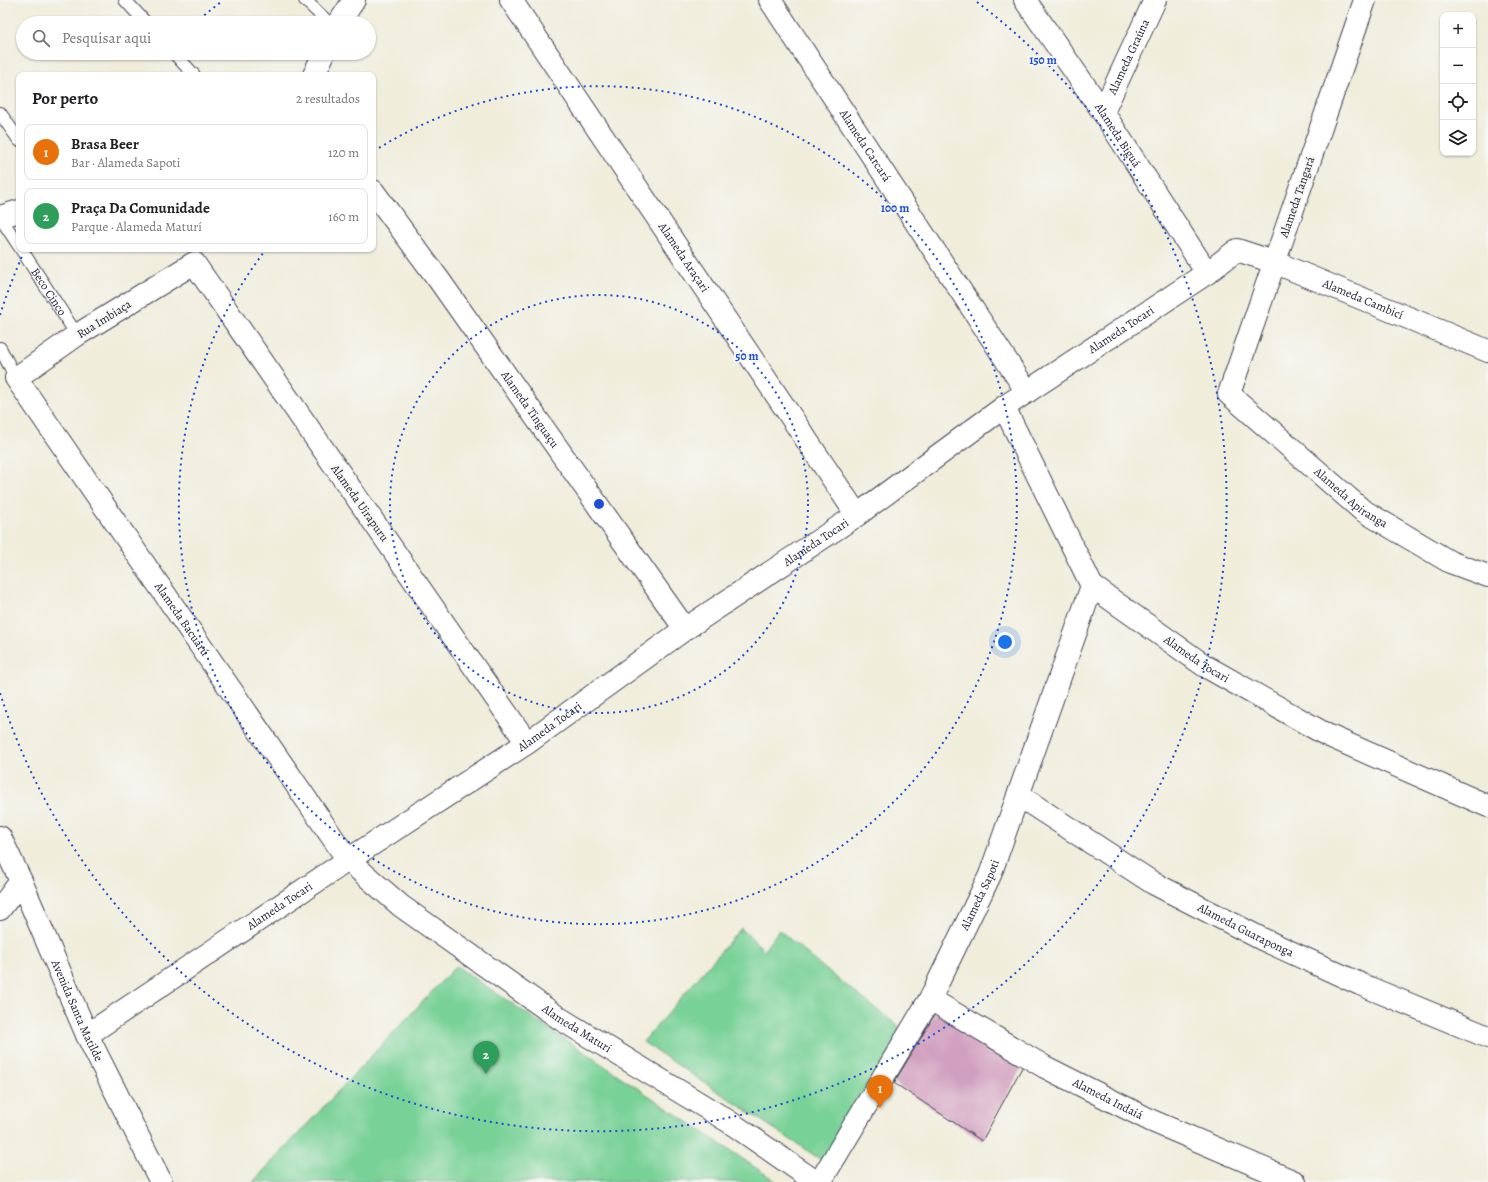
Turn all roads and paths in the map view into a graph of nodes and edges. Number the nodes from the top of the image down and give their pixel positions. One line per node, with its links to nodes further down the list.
1 (125, 0): 9 (lane)
2 (306, 0): 10 (lane)
3 (354, 0): 11 (street)
4 (511, 0): 35 (street, Alameda Araçari)
5 (770, 0): 32 (street, Alameda Carcará)
6 (1025, 0): 16 (street, Alameda Biguá)
7 (1155, 0): 16 (street, Alameda Graúna)
8 (1365, 0): 25 (street, Alameda Tangará)
9 (140, 16)
10 (322, 16)
11 (344, 16)
12 (180, 60): 14 (lane)
13 (321, 60): 15 (street)
14 (191, 72)
15 (315, 72)
16 (1103, 112): 27 (street, Alameda Biguá)
17 (0, 113): 18 (lane)
18 (16, 136)
19 (376, 195): 38 (street, Alameda Tinguaçu)
20 (16, 212): 21 (street)
21 (0, 217): 22 (lane)
22 (16, 241)
23 (1237, 250): 25 (street, Alameda Cambicí); 27 (street, Alameda Tocari)
24 (23, 252): 28 (lane, Beco Cinco)
25 (1274, 262): 30 (street, Alameda Cambicí); 33 (street, Alameda Tangará)
26 (194, 263): 28 (street, Rua Imbiaça); 39 (street, Alameda Uirapuru)
27 (1207, 273): 32 (street, Alameda Tocari)
28 (77, 335): 31 (street, Rua Imbiaça)
29 (0, 348): 31 (lane)
30 (1488, 351)
31 (16, 378): 43 (street, Alameda Bacuarú)
32 (1027, 392): 34 (street, Alameda Tocari)
33 (1229, 394): 36 (street, Alameda Apiranga)
34 (1004, 407): 35 (street, Alameda Tocari); 37 (street, Alameda Tocari)
35 (858, 515): 38 (street, Alameda Tocari)
36 (1488, 576)
37 (1092, 586): 40 (street, Alameda Sapoti); 41 (street, Alameda Tocari)
38 (685, 629): 39 (street, Alameda Tocari)
39 (527, 743): 43 (street, Alameda Tocari)
40 (1018, 796): 46 (street, Alameda Sapoti); 48 (street, Alameda Guaraponga)
41 (1488, 806)
42 (0, 837): 44 (street, Avenida Santa Matilde)
43 (348, 860): 47 (street, Alameda Tocari); 50 (street, Alameda Maturí)
44 (21, 881): 45 (street); 47 (street, Avenida Santa Matilde)
45 (0, 909)
46 (930, 999): 51 (street, Alameda Sapoti); 52 (street, Alameda Indaiá)
47 (87, 1035): 49 (street, Avenida Santa Matilde)
48 (1488, 1037)
49 (161, 1182)
50 (816, 1182)
51 (820, 1182)
52 (1296, 1182)

